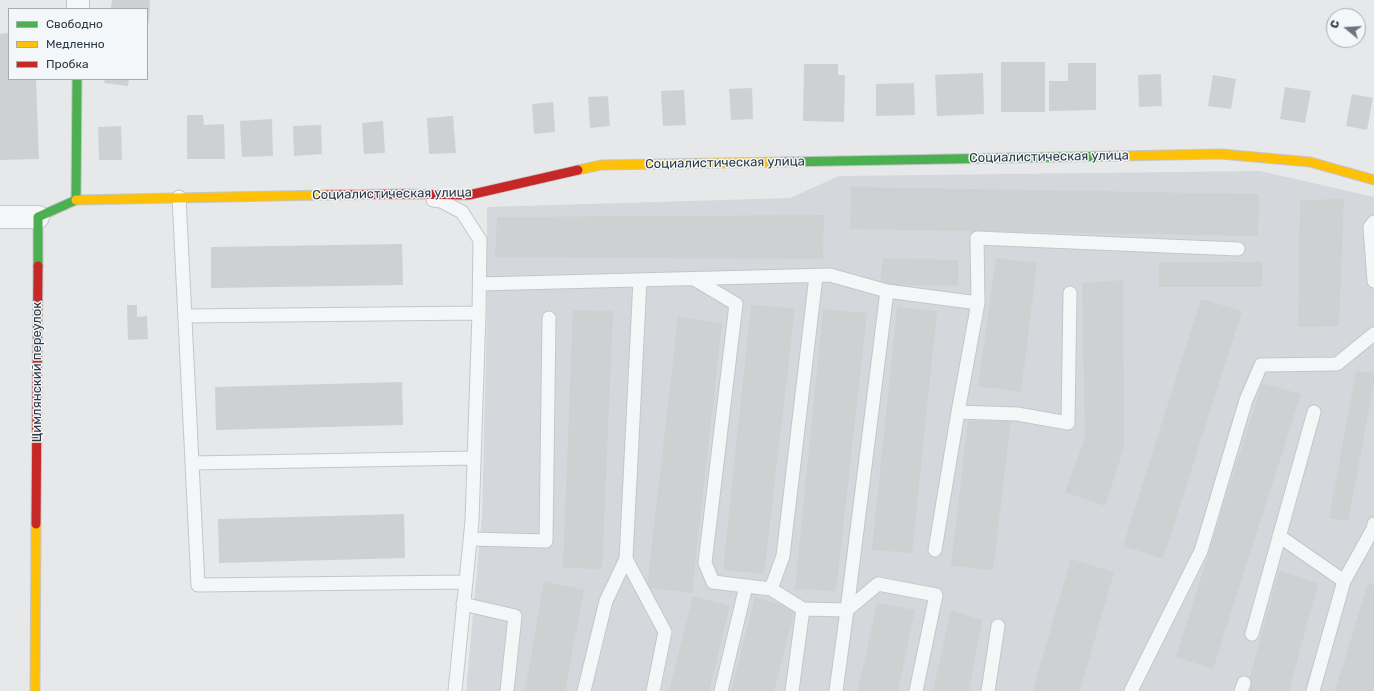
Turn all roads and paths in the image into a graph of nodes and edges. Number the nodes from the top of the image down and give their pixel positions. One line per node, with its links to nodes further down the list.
1 (77, 80): 5 (street)
2 (1374, 180): 3 (street, Социалистическая улица)
3 (404, 194): 4 (street, Социалистическая улица); 14 (lane)
4 (179, 197): 5 (street, Социалистическая улица); 19 (lane)
5 (76, 200): 7 (street)
6 (0, 217): 7 (street)
7 (38, 217): 40 (street, Цимлянский переулок)
8 (1374, 222): 13 (lane)
9 (1238, 249): 17 (lane)
10 (816, 276): 11 (lane); 15 (lane); 34 (lane)
11 (694, 278): 12 (lane); 33 (lane)
12 (640, 280): 14 (lane); 30 (lane)
13 (1374, 280)
14 (480, 284): 18 (lane)
15 (887, 291): 17 (lane); 37 (lane)
16 (1070, 293): 22 (lane)
17 (978, 303): 22 (lane)
18 (479, 313): 19 (lane); 24 (lane)
19 (185, 316): 25 (lane)
20 (549, 318): 28 (lane)
21 (1374, 334): 50 (lane)
22 (958, 412): 29 (lane)
23 (1314, 412): 27 (lane)
24 (474, 458): 25 (lane); 28 (lane)
25 (192, 463): 32 (lane)
26 (1374, 524): 31 (lane)
27 (1279, 536): 31 (lane); 39 (lane)
28 (470, 539): 32 (lane)
29 (935, 550)
30 (626, 559): 43 (lane); 44 (lane)
31 (1344, 581): 51 (lane)
32 (466, 582): 35 (lane)
33 (746, 586): 34 (lane); 45 (lane)
34 (771, 589): 36 (lane)
35 (464, 604): 41 (lane); 42 (lane)
36 (803, 609): 37 (lane); 46 (lane)
37 (847, 610): 47 (lane); 48 (lane)
38 (998, 626): 49 (lane)
39 (1252, 634)
40 (35, 691)
41 (455, 691)
42 (507, 691)
43 (584, 691)
44 (653, 691)
45 (721, 691)
46 (792, 691)
47 (836, 691)
48 (916, 691)
49 (988, 691)
50 (1131, 691)
51 (1314, 691)

